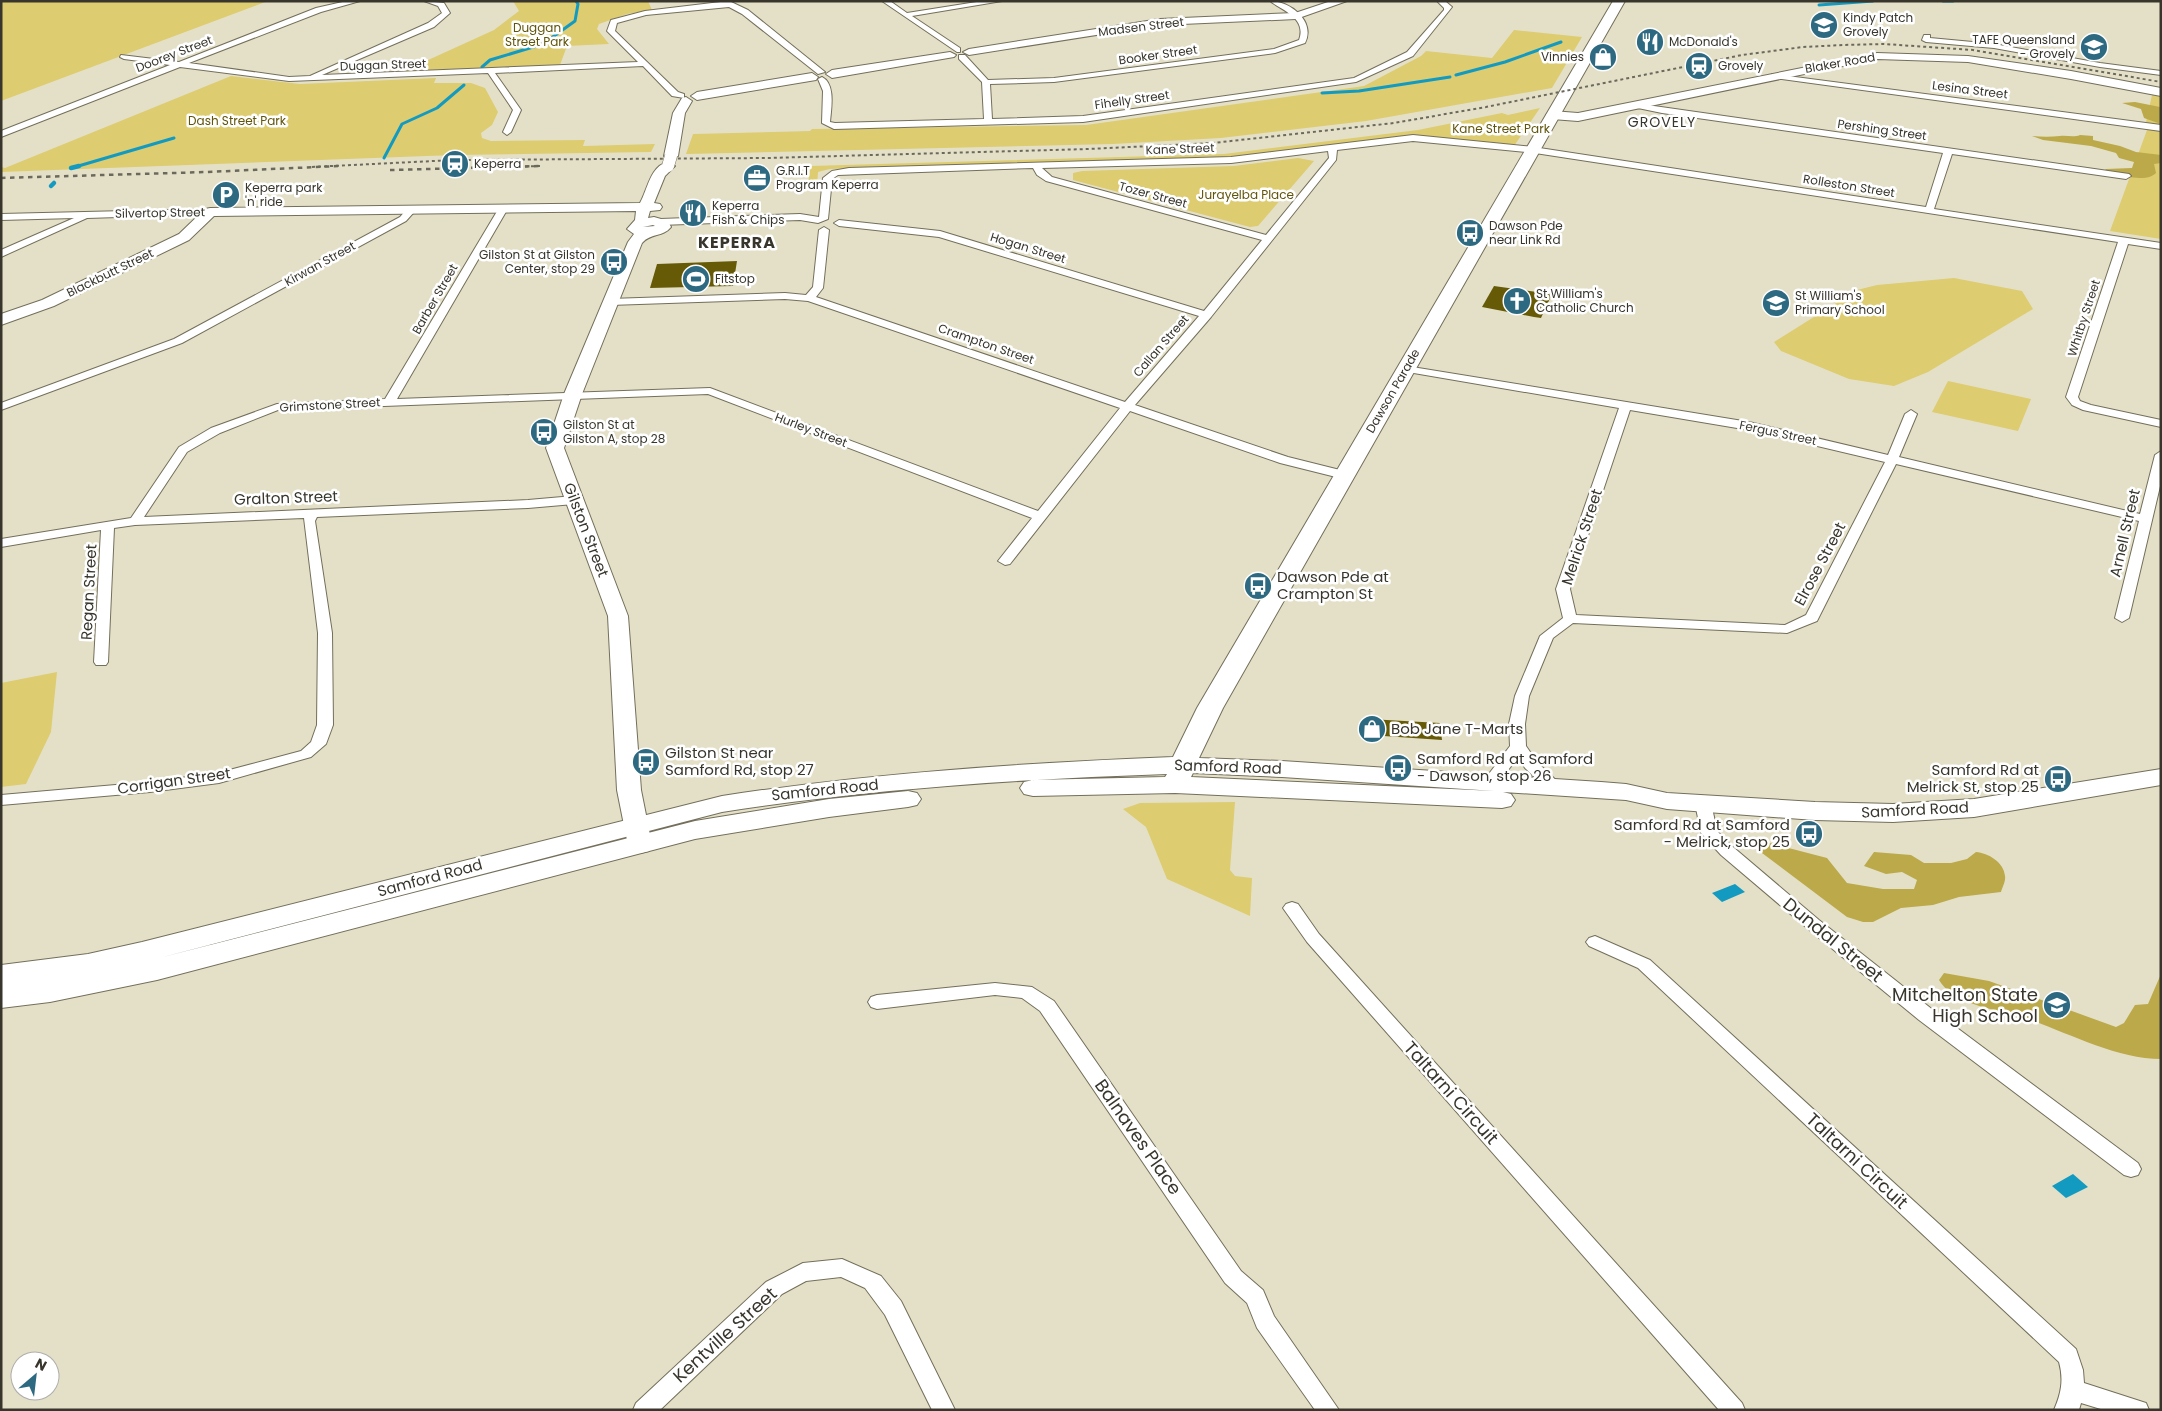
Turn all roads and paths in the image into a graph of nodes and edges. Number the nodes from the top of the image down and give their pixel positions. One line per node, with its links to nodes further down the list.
1 (357, 1): 15 (street, Doorey Street)
2 (427, 1): 21 (street)
3 (885, 1): 10 (street)
4 (999, 1): 10 (street)
5 (1273, 1): 11 (street)
6 (1342, 1): 11 (street, Madsen Street)
7 (1440, 1): 27 (street, Fihelly Street)
8 (1619, 1): 26 (main road, Dawson Parade)
9 (726, 3): 16 (street); 19 (street)
10 (905, 15): 13 (street)
11 (1296, 16): 13 (street, Madsen Street); 22 (street, Booker Street)
12 (1927, 37): 18 (street)
13 (960, 53): 19 (street, Madsen Street); 22 (street)
14 (124, 57): 15 (street, Duggan Street)
15 (179, 64): 21 (street, Duggan Street); 30 (street, Doorey Street)
16 (645, 64): 17 (street, Duggan Street); 24 (street)
17 (491, 72): 21 (street, Duggan Street); 29 (street)
18 (2161, 73)
19 (822, 76): 24 (street, Madsen Street); 27 (street, Fihelly Street)
20 (1775, 76): 23 (street, Blaker Road); 25 (street, Blaker Road); 28 (street, Lesina Street)
21 (312, 79)
22 (986, 82): 27 (street)
23 (2161, 92)
24 (688, 98): 42 (street, Gilston Street)
25 (1636, 105): 26 (street, Blaker Road); 33 (street, Pershing Street)
26 (1552, 115): 32 (main road, Dawson Parade)
27 (988, 122)
28 (2161, 128)
29 (507, 132)
30 (1, 134)
31 (1332, 148): 32 (street, Kane Street); 34 (street, Kane Street); 44 (street, Callan Street)
32 (1533, 150): 37 (street, Rolleston Street); 52 (main road, Dawson Parade)
33 (1948, 152): 35 (street, Pershing Street); 37 (street)
34 (1037, 167): 43 (street, Kane Street); 44 (street, Tozer Street)
35 (2126, 176)
36 (502, 210): 38 (street); 42 (street); 54 (street, Barber Street)
37 (1928, 210): 45 (street, Rolleston Street)
38 (410, 211): 39 (street, Silvertop Street); 56 (street, Kirwan Street)
39 (210, 212): 40 (street, Silvertop Street); 51 (street, Blackbutt Street)
40 (87, 215): 41 (street, Silvertop Street); 47 (street)
41 (1, 217)
42 (652, 220): 43 (street, Hogan Street); 49 (street, Gilston Street)
43 (819, 224): 48 (street); 50 (street, Hogan Street)
44 (1268, 239): 50 (street, Callan Street)
45 (2124, 240): 46 (street, Rolleston Street); 59 (street, Whitby Street)
46 (2161, 246)
47 (1, 254)
48 (809, 298): 49 (street, Crampton Street); 57 (street, Crampton Street)
49 (610, 302): 53 (street, Gilston Street)
50 (1207, 315): 57 (street, Callan Street)
51 (1, 320)
52 (1406, 369): 55 (street, Fergus Street); 62 (main road, Dawson Parade)
53 (573, 394): 54 (street, Grimstone Street); 63 (street, Gilston Street); 65 (street, Hurley Street)
54 (390, 401): 67 (street, Grimstone Street)
55 (1625, 406): 61 (street, Fergus Street); 72 (street, Melrick Street)
56 (1, 407)
57 (1127, 407): 62 (street, Crampton Street); 65 (street, Callan Street)
58 (1911, 414): 61 (street, Elrose Street)
59 (2161, 424)
60 (2161, 455): 66 (street, Arnell Street)
61 (1892, 459): 66 (street, Fergus Street); 72 (street, Elrose Street)
62 (1344, 476): 75 (main road, Dawson Parade)
63 (574, 500): 64 (street, Gralton Street); 82 (street, Gilston Street)
64 (310, 514): 67 (street, Gralton Street); 79 (street, Corrigan Street)
65 (1039, 516): 70 (street, Callan Street)
66 (2145, 518): 71 (street, Arnell Street)
67 (135, 521): 68 (street, Gralton Street)
68 (108, 524): 69 (street, Gralton Street); 73 (street, Regan Street)
69 (1, 543)
70 (1005, 561)
71 (2122, 618)
72 (1570, 619): 74 (street)
73 (101, 662)
74 (1518, 746): 77 (street); 78 (street)
75 (1179, 775): 77 (main road, Samford Road); 80 (main road, Samford Road); 82 (main road, Samford Road)
76 (2161, 777): 81 (main road, Samford Road)
77 (1490, 783): 78 (main road, Samford Road)
78 (1554, 787): 80 (main road, Samford Road)
79 (1, 800)
80 (1667, 800): 81 (main road, Samford Road)
81 (1702, 803): 88 (street, Dundal Street)
82 (637, 835): 85 (main road, Samford Road); 86 (main road, Samford Road)
83 (1292, 908): 93 (street, Taltarni Circuit)
84 (1595, 942): 89 (street, Taltarni Circuit)
85 (1, 976)
86 (1, 997)
87 (877, 1002): 92 (street, Balnaves Place)
88 (2131, 1169)
89 (2069, 1400): 94 (street)
90 (644, 1410): 91 (street, Kentville Street)
91 (944, 1410)
92 (1328, 1410)
93 (1734, 1410)
94 (2138, 1410)

